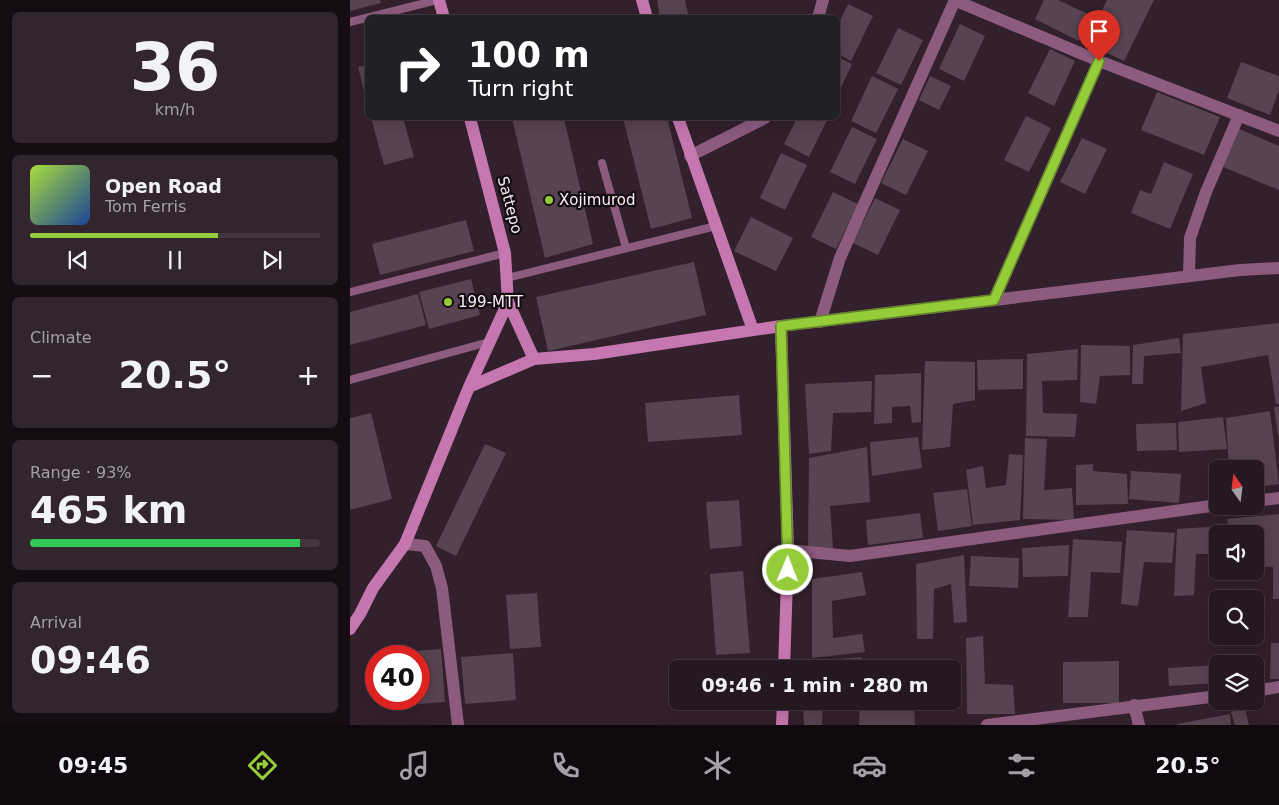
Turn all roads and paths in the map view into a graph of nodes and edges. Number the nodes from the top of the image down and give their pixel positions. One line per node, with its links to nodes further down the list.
1 (438, 0): 5 (lane); 6 (street)
2 (642, 0): 7 (street)
3 (823, 0): 8 (street)
4 (955, 0): 11 (street); 28 (street)
5 (378, 15)
6 (443, 15)
7 (646, 15)
8 (819, 15)
9 (365, 18): 10 (lane)
10 (350, 22)
11 (1099, 61): 12 (street); 26 (street)
12 (1239, 115): 16 (street); 23 (street)
13 (471, 120): 21 (street, Sattepo)
14 (679, 120): 17 (street)
15 (761, 120): 17 (street)
16 (1279, 131)
17 (690, 156): 19 (street)
18 (602, 163): 20 (lane)
19 (716, 226): 20 (lane); 30 (street)
20 (626, 248): 24 (lane)
21 (505, 253): 24 (street, Sattepo); 25 (lane)
22 (1279, 268): 23 (street)
23 (1189, 276): 26 (street)
24 (506, 278): 27 (street, Sattepo)
25 (350, 292)
26 (994, 300): 28 (street)
27 (508, 302): 31 (street); 32 (street)
28 (820, 322): 29 (street)
29 (781, 326): 30 (street); 39 (street)
30 (754, 330): 32 (street)
31 (489, 342): 33 (lane); 34 (street)
32 (534, 359): 34 (street)
33 (350, 380)
34 (469, 387): 38 (street)
35 (1279, 498): 36 (street)
36 (1264, 500)
37 (1209, 506): 39 (street)
38 (405, 544): 40 (street); 47 (street)
39 (788, 550): 41 (street)
40 (350, 629)
41 (784, 660)
42 (1279, 687): 43 (street)
43 (1264, 690)
44 (1209, 697): 45 (street)
45 (1134, 705): 49 (street); 50 (street)
46 (783, 710): 48 (street)
47 (458, 725)
48 (782, 725)
49 (988, 725)
50 (1139, 725)

